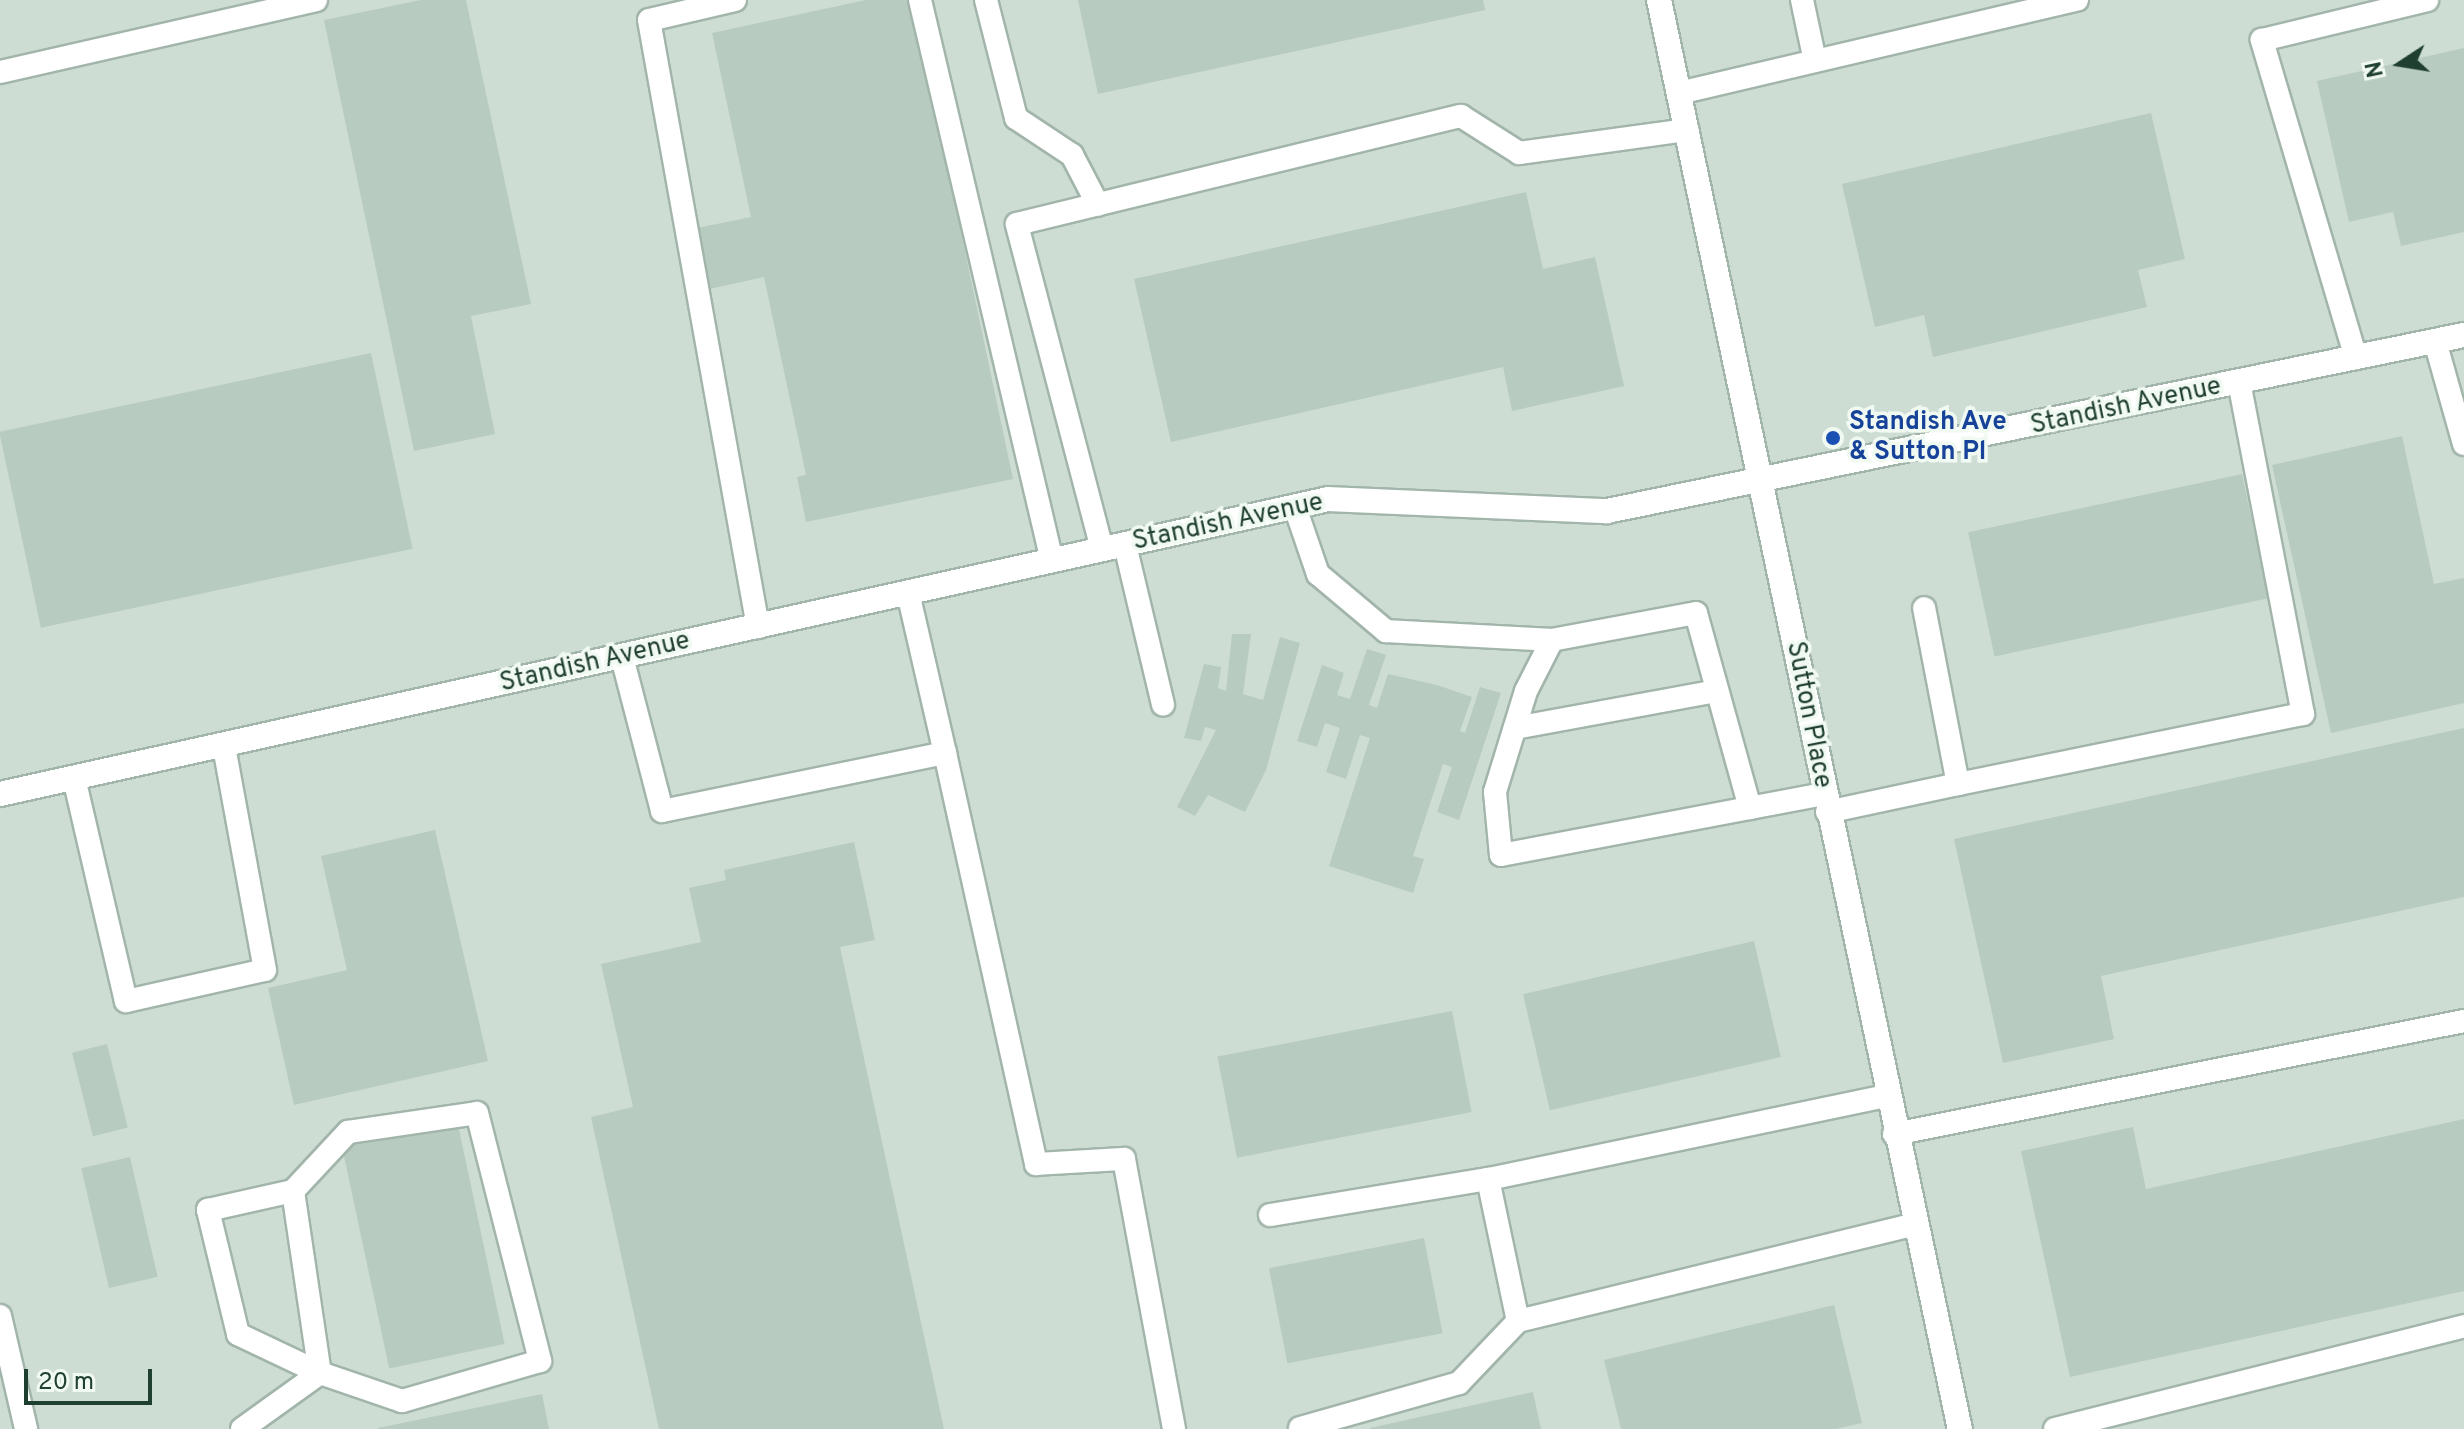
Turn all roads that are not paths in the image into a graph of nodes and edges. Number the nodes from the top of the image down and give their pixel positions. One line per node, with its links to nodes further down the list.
1 (316, 0): 10 (lane)
2 (735, 0): 25 (lane)
3 (920, 0): 22 (lane)
4 (986, 0): 13 (lane)
5 (1659, 0): 11 (street, Sutton Place)
6 (1802, 0): 9 (lane)
7 (2077, 0): 9 (lane)
8 (2427, 0): 16 (lane)
9 (1815, 61): 11 (lane)
10 (0, 72)
11 (1679, 93): 12 (street, Sutton Place)
12 (1687, 130): 13 (lane); 19 (street, Sutton Place)
13 (1098, 205): 21 (lane)
14 (2464, 335): 15 (street, Standish Avenue)
15 (2435, 341): 16 (street, Standish Avenue); 18 (lane)
16 (2356, 358): 17 (street, Standish Avenue)
17 (2239, 383): 19 (street, Standish Avenue); 34 (lane)
18 (2464, 444)
19 (1762, 484): 20 (street, Standish Avenue); 36 (street, Sutton Place)
20 (1295, 507): 21 (street, Standish Avenue); 26 (lane)
21 (1113, 547): 22 (street, Standish Avenue); 29 (lane)
22 (1052, 561): 23 (street, Standish Avenue)
23 (908, 593): 25 (street, Standish Avenue); 32 (lane)
24 (1924, 608): 34 (lane)
25 (758, 627): 27 (street, Standish Avenue)
26 (1552, 640): 28 (lane); 30 (lane)
27 (622, 657): 31 (street, Standish Avenue); 32 (lane)
28 (1717, 691): 30 (lane); 37 (lane)
29 (1163, 705)
30 (1515, 728): 37 (lane)
31 (224, 746): 33 (street, Standish Avenue); 33 (lane)
32 (945, 753): 52 (lane)
33 (74, 778): 35 (street, Standish Avenue)
34 (1958, 784): 36 (lane)
35 (0, 794)
36 (1826, 803): 37 (lane); 39 (street, Sutton Place)
37 (1750, 808)
38 (2464, 1021): 40 (lane)
39 (1886, 1096): 40 (street, Sutton Place); 41 (lane)
40 (1894, 1134): 44 (street, Sutton Place)
41 (1488, 1179): 43 (lane); 46 (lane)
42 (293, 1191): 48 (lane); 48 (lane); 48 (lane)
43 (1270, 1215)
44 (1915, 1224): 46 (lane); 53 (street, Sutton Place)
45 (0, 1316): 50 (lane)
46 (1518, 1321): 49 (lane)
47 (2464, 1326): 54 (lane)
48 (320, 1373): 51 (lane)
49 (1300, 1428)
50 (26, 1429)
51 (242, 1429)
52 (1174, 1429)
53 (1960, 1429)
54 (2055, 1429)

